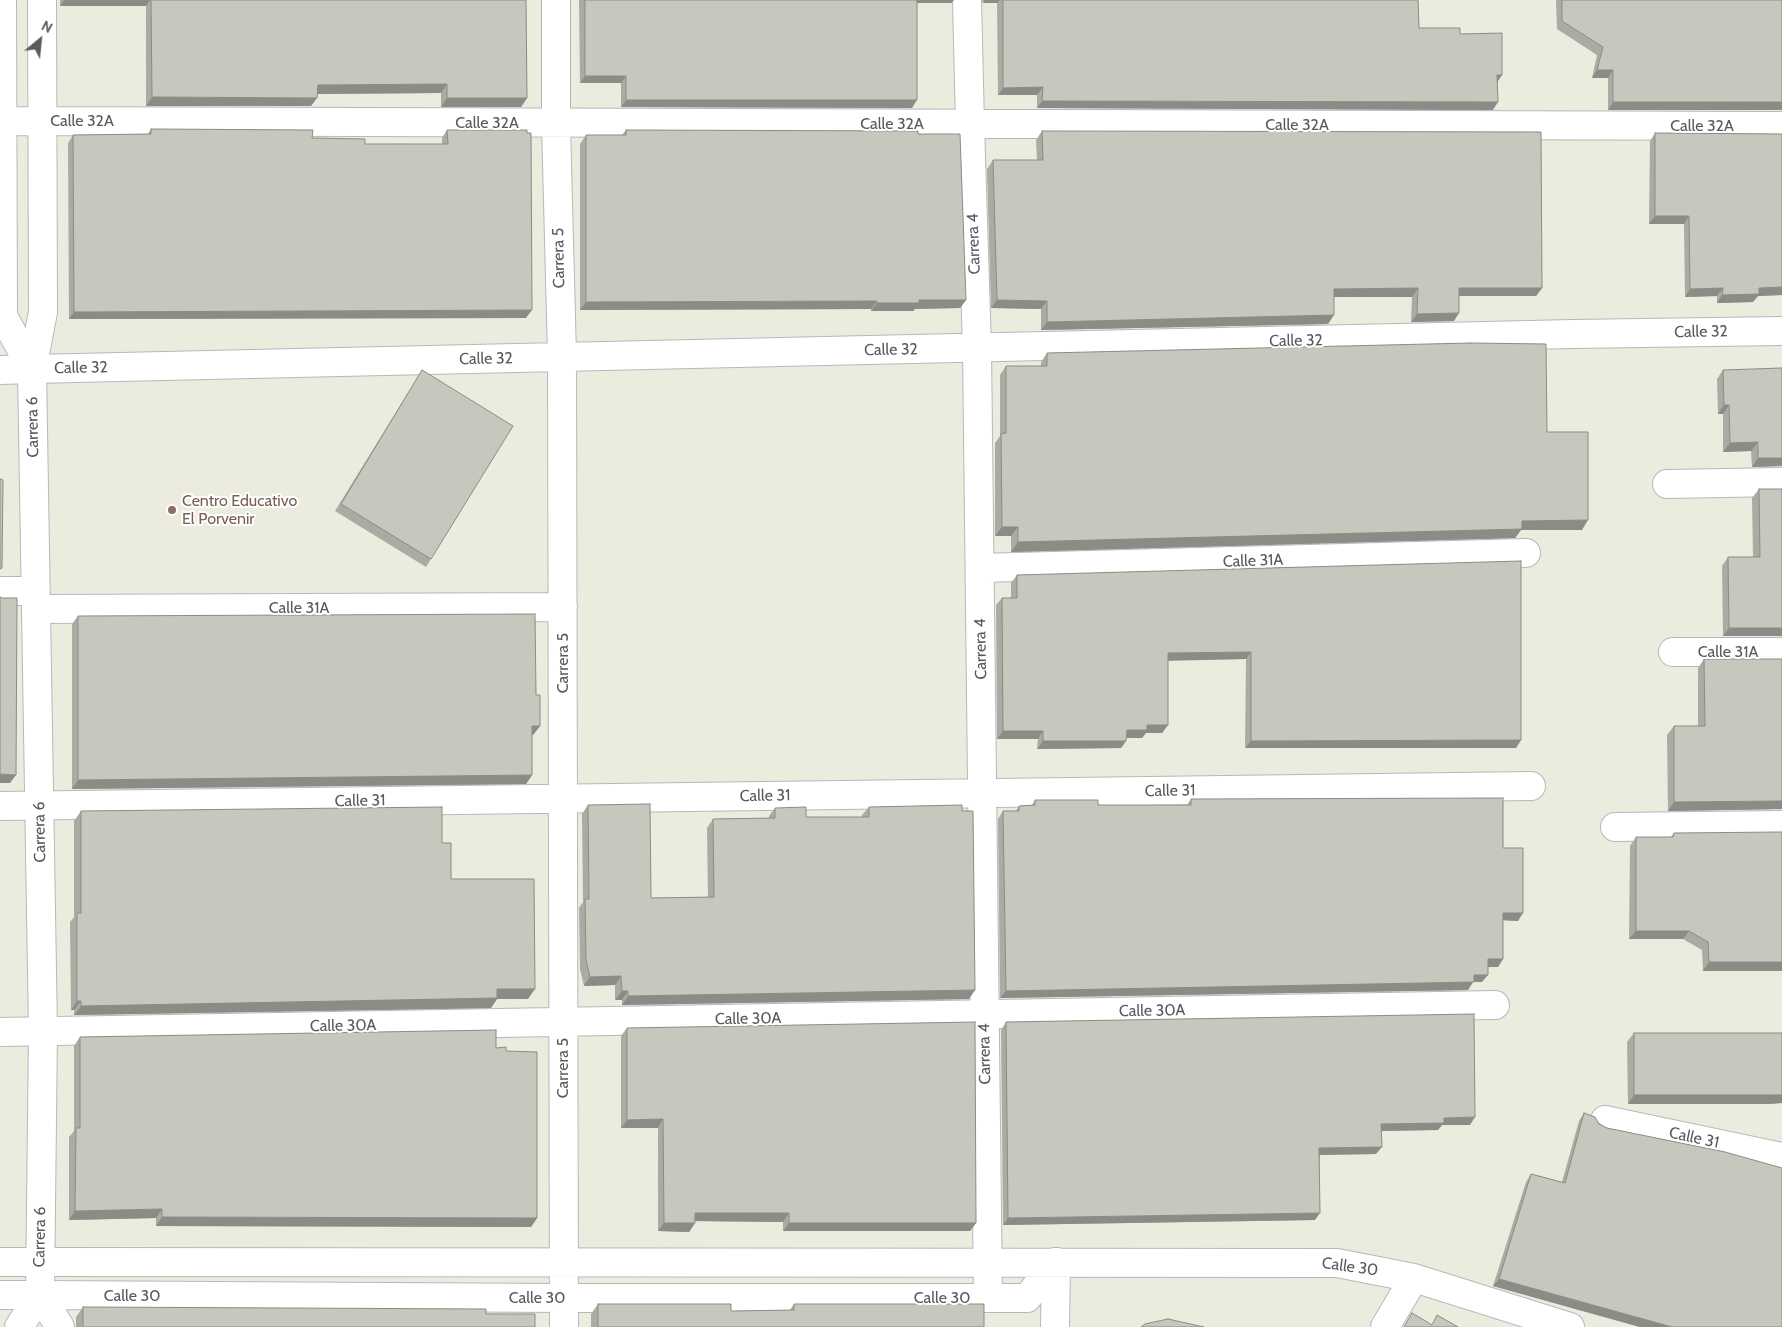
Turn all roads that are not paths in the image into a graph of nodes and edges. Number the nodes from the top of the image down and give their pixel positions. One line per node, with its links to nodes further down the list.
1 (2, 0): 5 (street, Carrera 6)
2 (42, 0): 6 (street, Carrera 6)
3 (556, 0): 7 (street, Carrera 5)
4 (967, 0): 8 (street, Carrera 4)
5 (2, 121): 6 (street, Calle 32A); 13 (street, Carrera 6)
6 (43, 121): 7 (street, Calle 32A); 13 (street, Carrera 6)
7 (556, 123): 8 (street, Calle 32A); 12 (street, Carrera 5)
8 (970, 124): 9 (street, Calle 32A); 11 (street, Carrera 4)
9 (1782, 126)
10 (1782, 331): 11 (street, Calle 32)
11 (977, 348): 12 (street, Calle 32); 18 (street, Carrera 4)
12 (562, 357): 13 (street, Calle 32); 21 (street, Carrera 5)
13 (32, 369): 14 (street, Calle 32); 20 (street, Carrera 6)
14 (0, 370)
15 (1782, 482): 16 (street)
16 (1667, 484)
17 (1526, 553): 18 (street, Calle 31A)
18 (980, 568): 25 (street, Carrera 4)
19 (0, 591): 20 (street, Calle 31A)
20 (36, 600): 21 (street, Calle 31A); 27 (street, Carrera 6)
21 (563, 606): 26 (street, Carrera 5)
22 (1673, 652): 23 (street, Calle 31A)
23 (1782, 652)
24 (1530, 786): 25 (street, Calle 31)
25 (982, 793): 26 (street, Calle 31); 32 (street, Carrera 4)
26 (562, 798): 27 (street, Calle 31); 33 (street, Carrera 5)
27 (39, 805): 28 (street, Calle 31); 34 (street, Carrera 6)
28 (0, 806)
29 (1782, 825): 30 (street)
30 (1615, 827)
31 (1495, 1005): 32 (street, Calle 30A)
32 (985, 1014): 33 (street, Calle 30A); 41 (street, Carrera 4)
33 (563, 1022): 34 (street, Calle 30A); 40 (street, Carrera 5)
34 (43, 1031): 35 (street, Calle 30A); 39 (street, Carrera 6)
35 (0, 1032)
36 (1605, 1120): 37 (street, Calle 31)
37 (1782, 1157)
38 (0, 1262): 39 (street, Calle 30)
39 (40, 1262): 40 (street, Calle 30); 45 (street, Carrera 6)
40 (564, 1262): 41 (street, Calle 30); 46 (street, Carrera 5)
41 (988, 1262): 42 (street, Calle 30); 47 (street, Carrera 4)
42 (1056, 1262): 43 (street, Calle 30); 47 (street, Calle 30); 51 (street)
43 (1414, 1278): 52 (street); 53 (street, Calle 30)
44 (0, 1295): 45 (street, Calle 30)
45 (40, 1295): 46 (street, Calle 30); 48 (street); 49 (street)
46 (564, 1298): 47 (street, Calle 30); 50 (street, Carrera 5)
47 (988, 1298)
48 (19, 1327)
49 (60, 1327)
50 (564, 1327)
51 (1055, 1327)
52 (1385, 1327)
53 (1570, 1327)

